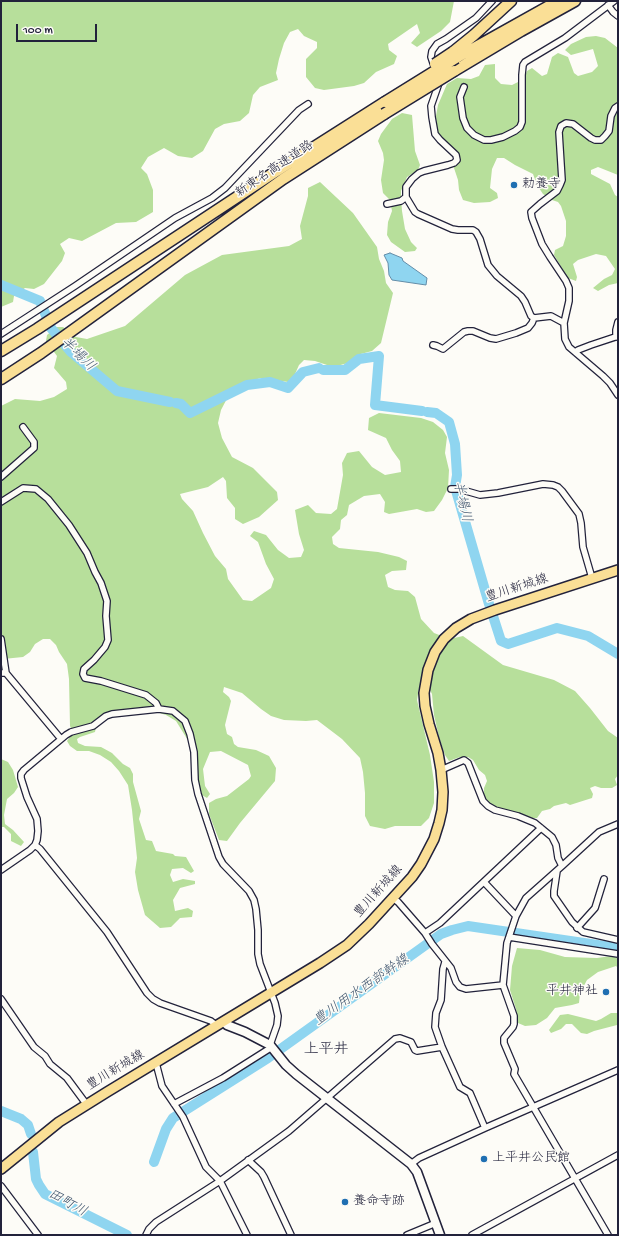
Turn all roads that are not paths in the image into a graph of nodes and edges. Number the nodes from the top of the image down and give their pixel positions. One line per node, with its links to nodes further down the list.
1 (492, 1): 12 (street)
2 (512, 1): 8 (highway)
3 (558, 1): 8 (highway)
4 (575, 1): 22 (highway, 新東名高速道路, bridge)
5 (614, 1): 6 (street)
6 (608, 5): 7 (street); 9 (street)
7 (618, 16)
8 (454, 55): 20 (highway, 新東名高速道路, bridge)
9 (464, 87)
10 (308, 104): 17 (street)
11 (618, 106): 15 (street)
12 (406, 197): 13 (street); 14 (street)
13 (387, 204)
14 (534, 318): 15 (street); 19 (street)
15 (564, 322): 21 (street)
16 (618, 322): 18 (street)
17 (1, 334)
18 (617, 336): 21 (street)
19 (433, 345)
20 (1, 351)
21 (575, 352): 23 (street)
22 (1, 379)
23 (618, 395)
24 (23, 427): 25 (street)
25 (1, 477)
26 (451, 489): 29 (street)
27 (1, 502): 32 (street)
28 (618, 570): 29 (main road, 豊川新城線)
29 (592, 578): 34 (main road, 豊川新城線)
30 (1, 639): 31 (street)
31 (3, 673): 33 (street)
32 (159, 709): 33 (street); 52 (street)
33 (61, 739): 37 (street)
34 (441, 770): 36 (street); 43 (main road, 豊川新城線)
35 (618, 824): 38 (street)
36 (541, 828): 38 (street); 42 (street)
37 (35, 845): 39 (street); 54 (street)
38 (562, 866): 40 (street)
39 (1, 870)
40 (557, 872): 44 (street); 45 (street)
41 (604, 878): 45 (street)
42 (484, 882): 44 (street); 46 (street)
43 (393, 898): 46 (street); 52 (main road, 豊川新城線)
44 (516, 916): 47 (street)
45 (577, 928): 48 (street)
46 (426, 935): 50 (street)
47 (509, 936): 49 (street); 51 (street)
48 (618, 940)
49 (618, 954)
50 (445, 962): 51 (street); 55 (street)
51 (503, 985): 62 (street)
52 (271, 993): 54 (main road, 豊川新城線); 56 (street)
53 (1, 999): 60 (street)
54 (220, 1024): 56 (street); 57 (main road, 豊川新城線)
55 (442, 1047): 59 (street); 63 (street)
56 (273, 1049): 59 (street); 61 (street)
57 (156, 1063): 60 (main road, 豊川新城線); 61 (street)
58 (618, 1070): 62 (street)
59 (327, 1098): 65 (street); 66 (street)
60 (87, 1105): 67 (main road, 豊川新城線)
61 (176, 1106): 69 (street)
62 (532, 1106): 63 (street); 68 (street)
63 (485, 1128): 66 (street)
64 (618, 1155): 68 (street)
65 (248, 1160): 69 (street); 75 (street)
66 (412, 1164): 71 (street)
67 (1, 1169)
68 (575, 1178): 78 (street); 79 (street)
69 (220, 1181): 73 (street); 74 (street)
70 (1, 1186): 72 (street)
71 (436, 1223): 76 (street); 77 (street)
72 (38, 1235)
73 (146, 1235)
74 (247, 1235)
75 (291, 1235)
76 (407, 1235)
77 (440, 1235)
78 (472, 1235)
79 (608, 1235)

